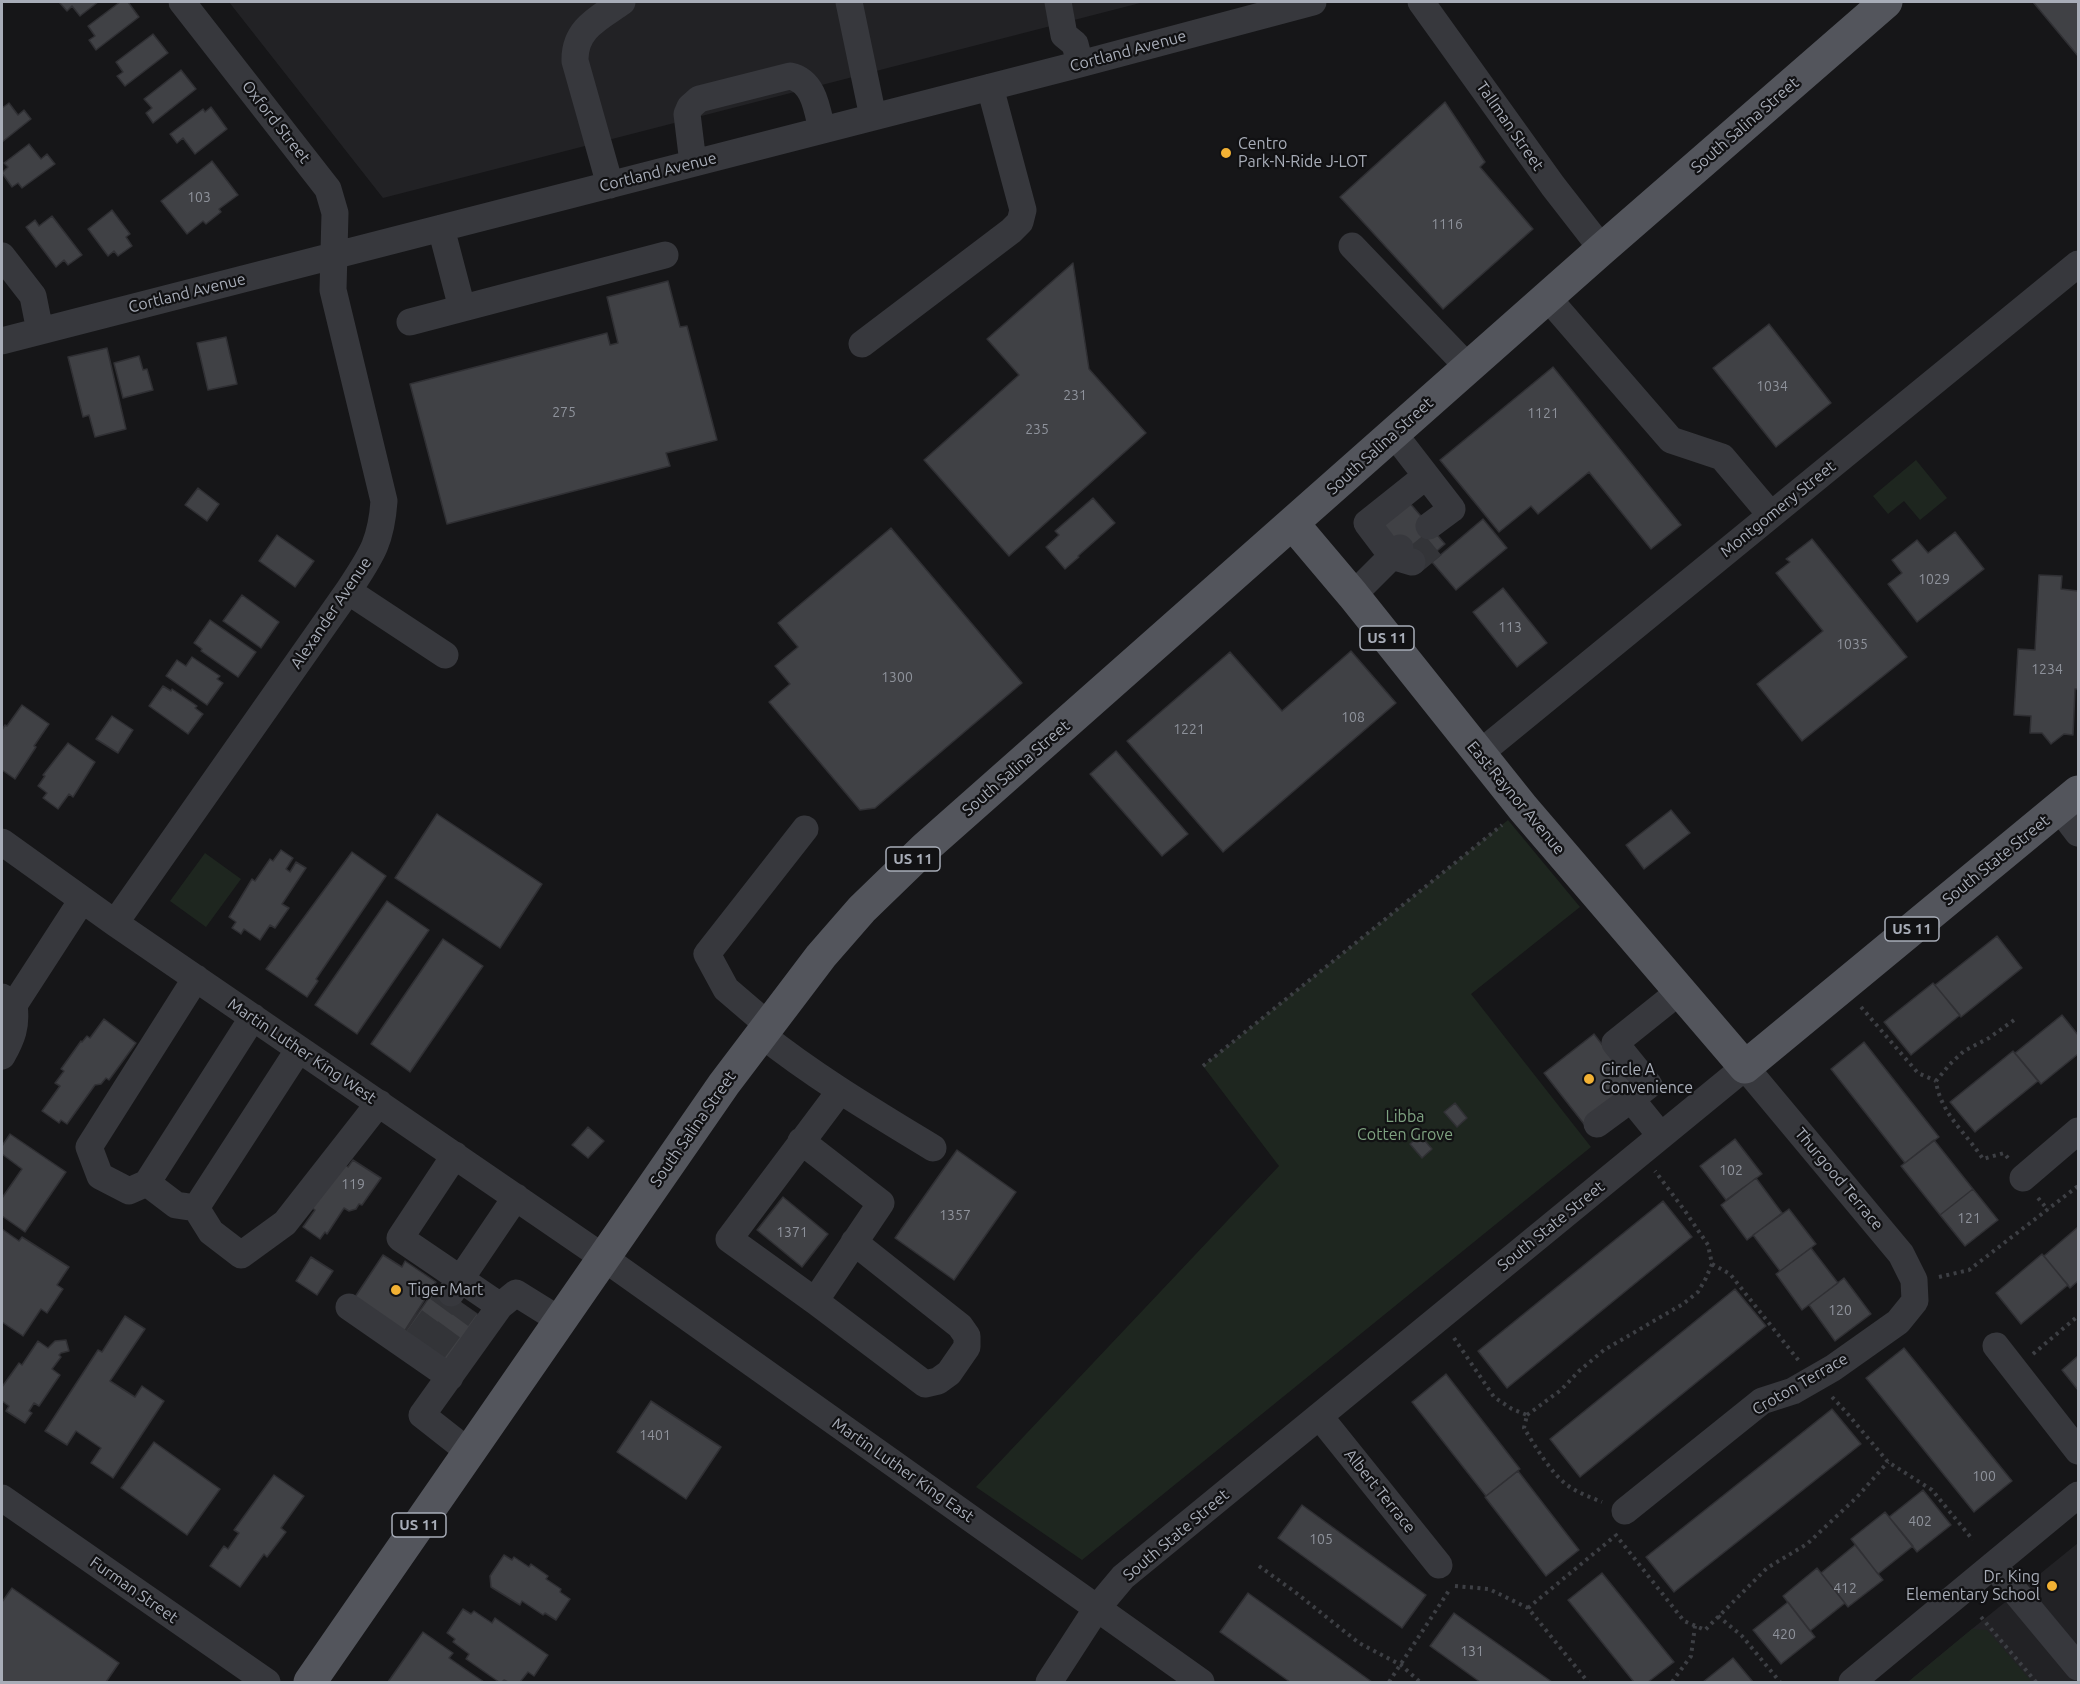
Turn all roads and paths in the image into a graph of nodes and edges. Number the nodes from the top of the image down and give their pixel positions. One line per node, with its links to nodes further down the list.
1 (182, 2): 18 (street, Oxford Street)
2 (622, 2): 14 (street)
3 (849, 2): 11 (street)
4 (1058, 2): 9 (street)
5 (1074, 2): 9 (street)
6 (1313, 2): 9 (street, Cortland Avenue)
7 (1421, 2): 17 (street, Tallman Street)
8 (1886, 2): 17 (main road, South Salina Street)
9 (1077, 54): 10 (street, Cortland Avenue)
10 (990, 87): 11 (street, Cortland Avenue); 27 (street)
11 (873, 117): 12 (street, Cortland Avenue)
12 (822, 130): 13 (street, Cortland Avenue); 13 (street)
13 (693, 164): 14 (street, Cortland Avenue)
14 (610, 185): 15 (street, Cortland Avenue)
15 (441, 228): 18 (street, Cortland Avenue); 23 (street)
16 (1352, 246): 28 (street)
17 (1602, 249): 22 (main road, South Salina Street)
18 (335, 255): 25 (street, Cortland Avenue); 34 (street, Alexander Avenue)
19 (665, 255): 23 (street)
20 (2, 256): 25 (street)
21 (2079, 264): 31 (street, Montgomery Street)
22 (1547, 297): 28 (main road, South Salina Street); 31 (street)
23 (462, 308): 24 (street)
24 (410, 322)
25 (40, 331): 26 (street, Cortland Avenue)
26 (2, 341)
27 (862, 344)
28 (1468, 368): 29 (main road, South Salina Street)
29 (1394, 434): 30 (street); 32 (main road, South Salina Street)
30 (1426, 476): 33 (street); 35 (street)
31 (1771, 515): 37 (street, Montgomery Street)
32 (1293, 524): 35 (main road, East Raynor Avenue / US 11); 50 (main road, South Salina Street / US 11)
33 (1435, 533)
34 (348, 591): 36 (street); 43 (street, Alexander Avenue)
35 (1353, 595): 37 (main road, East Raynor Avenue / US 11)
36 (445, 655)
37 (1479, 754): 38 (main road, East Raynor Avenue / US 11)
38 (1523, 808): 46 (main road, East Raynor Avenue / US 11); 53 (path)
39 (2072, 811): 45 (main road, South State Street / US 11)
40 (805, 829): 50 (street)
41 (2, 842): 42 (street, Martin Luther King West)
42 (82, 900): 43 (street, Martin Luther King West); 47 (street)
43 (115, 923): 44 (street, Martin Luther King West)
44 (196, 978): 48 (street, Martin Luther King West); 66 (street)
45 (1844, 986): 54 (main road, South State Street / US 11); 55 (path)
46 (1680, 991): 54 (main road, East Raynor Avenue / US 11); 57 (street)
47 (8, 1001): 52 (street)
48 (253, 1017): 51 (street, Martin Luther King West); 66 (street)
49 (2014, 1020): 55 (path)
50 (765, 1029): 56 (street); 72 (main road, South Salina Street / US 11)
51 (299, 1049): 58 (street, Martin Luther King West); 69 (street)
52 (2, 1056)
53 (1203, 1066)
54 (1745, 1067): 62 (street, South State Street); 76 (street, Thurgood Terrace)
55 (1936, 1081): 65 (path)
56 (840, 1091): 61 (street); 63 (street)
57 (1631, 1099): 59 (street); 62 (street)
58 (379, 1104): 64 (street, Martin Luther King West); 69 (street)
59 (1598, 1124)
60 (2079, 1131): 65 (street)
61 (801, 1141): 71 (street); 77 (street)
62 (1651, 1144): 73 (path); 81 (street, South State Street)
63 (933, 1148)
64 (454, 1155): 68 (street, Martin Luther King West); 75 (street)
65 (2023, 1178): 70 (path)
66 (147, 1183): 69 (street)
67 (2079, 1186): 70 (path)
68 (516, 1197): 72 (street, Martin Luther King West); 75 (street)
69 (196, 1208)
70 (2048, 1210): 74 (path)
71 (854, 1242): 77 (street); 77 (street)
72 (604, 1258): 82 (main road, South Salina Street / US 11); 100 (street, Martin Luther King East)
73 (1712, 1264): 86 (path); 87 (path)
74 (1940, 1277)
75 (463, 1293): 78 (street)
76 (1916, 1300): 86 (street, Croton Terrace)
77 (815, 1301)
78 (500, 1306): 82 (street); 85 (street)
79 (350, 1307): 85 (street)
80 (2079, 1316): 84 (path)
81 (1440, 1318): 87 (path); 88 (street, South State Street)
82 (561, 1321): 90 (main road, South Salina Street / US 11)
83 (1996, 1346): 89 (street)
84 (2026, 1359)
85 (450, 1377): 90 (street)
86 (1814, 1379): 91 (path); 94 (street, Croton Terrace)
87 (1527, 1415): 94 (path)
88 (1320, 1417): 97 (street, Albert Terrace); 100 (street, South State Street)
89 (2079, 1451)
90 (470, 1452): 108 (main road, South Salina Street / US 11)
91 (1888, 1462): 96 (path); 102 (path)
92 (2079, 1495): 98 (street)
93 (2, 1498): 107 (street, Furman Street)
94 (1620, 1509): 95 (path)
95 (1615, 1536): 101 (path); 104 (path)
96 (1973, 1540)
97 (1439, 1565)
98 (1993, 1565): 106 (street); 116 (street)
99 (1259, 1566): 105 (path)
100 (1097, 1608): 109 (street, South State Street); 110 (street, Martin Luther King East)
101 (1528, 1608): 105 (path); 113 (path)
102 (1718, 1616): 104 (path); 115 (path)
103 (1981, 1617): 117 (path)
104 (1695, 1626): 114 (path)
105 (1401, 1665): 111 (path); 112 (path)
106 (2079, 1667)
107 (267, 1683)
108 (310, 1683)
109 (1049, 1683)
110 (1201, 1683)
111 (1389, 1683)
112 (1420, 1683)
113 (1588, 1683)
114 (1672, 1683)
115 (1780, 1683)
116 (1852, 1683)
117 (2036, 1683)

